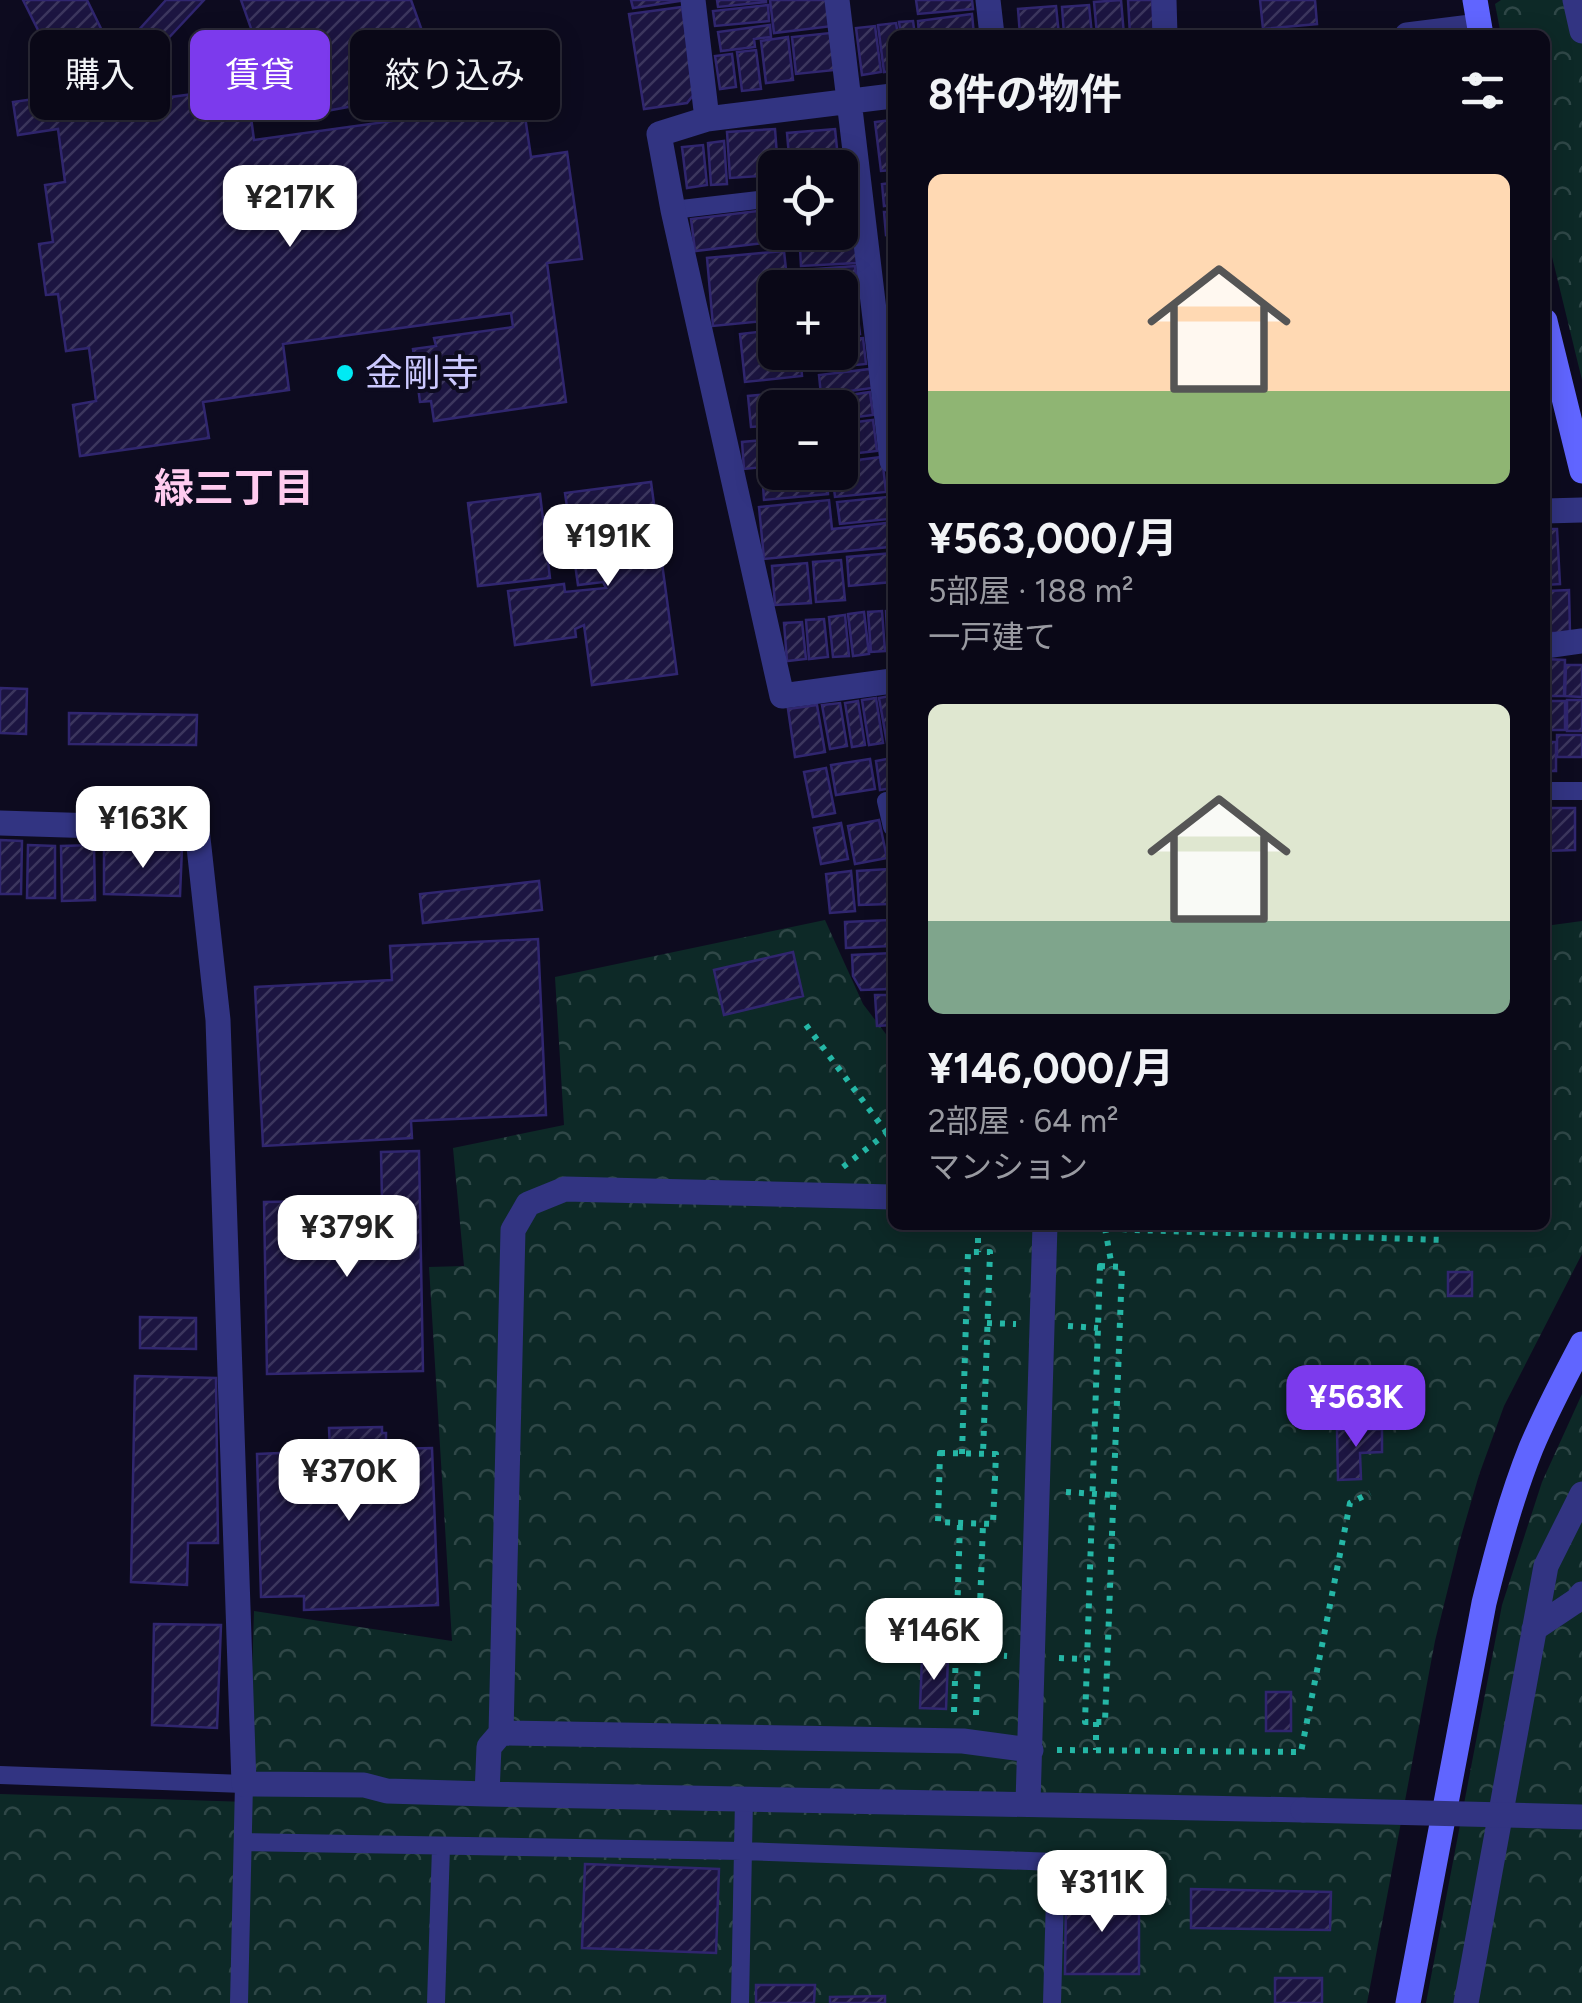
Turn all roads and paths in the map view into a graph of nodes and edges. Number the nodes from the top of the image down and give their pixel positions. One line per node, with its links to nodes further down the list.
1 (693, 0): 13 (street)
2 (838, 0): 12 (street)
3 (988, 0): 7 (street)
4 (1164, 0): 8 (street)
5 (1475, 0): 9 (street)
6 (1575, 0): 10 (street)
7 (991, 30)
8 (1165, 30)
9 (1480, 30)
10 (1582, 31)
11 (888, 96): 12 (street)
12 (850, 101): 13 (street); 17 (street)
13 (707, 120): 15 (street)
14 (758, 200): 15 (lane)
15 (673, 210): 23 (street)
16 (1550, 341): 18 (street)
17 (888, 428)
18 (1582, 471)
19 (1582, 510): 20 (street)
20 (1550, 511)
21 (1582, 642): 22 (street)
22 (1550, 645)
23 (888, 682)
24 (1550, 791): 25 (lane)
25 (1582, 791)
26 (886, 801): 27 (lane)
27 (888, 810)
28 (0, 823): 53 (street)
29 (806, 1025): 30 (path)
30 (888, 1134)
31 (888, 1197): 49 (street)
32 (978, 1230): 37 (path)
33 (1045, 1230): 50 (street)
34 (1105, 1230): 38 (path)
35 (1206, 1230): 36 (path)
36 (1444, 1240)
37 (978, 1252): 40 (path); 41 (path)
38 (1112, 1267): 48 (path); 48 (path)
39 (1582, 1344): 65 (street)
40 (962, 1454): 41 (path); 44 (path)
41 (984, 1454): 45 (path)
42 (1370, 1493): 51 (path)
43 (1582, 1494): 47 (street)
44 (960, 1523): 45 (path); 45 (path)
45 (983, 1524)
46 (1582, 1594): 47 (street)
47 (1534, 1629): 66 (street)
48 (1096, 1722): 51 (path)
49 (501, 1734): 50 (street); 54 (street)
50 (1031, 1750): 51 (path); 56 (street)
51 (1096, 1750)
52 (0, 1775): 53 (lane)
53 (244, 1784): 54 (street); 58 (lane)
54 (487, 1794): 55 (street)
55 (744, 1799): 56 (street); 60 (lane)
56 (1028, 1803): 57 (street, bridge)
57 (1582, 1816)
58 (244, 1842): 59 (lane); 61 (lane)
59 (442, 1847): 60 (lane); 62 (lane)
60 (742, 1851): 63 (lane); 64 (lane)
61 (239, 2003)
62 (436, 2003)
63 (740, 2003)
64 (1052, 2003)
65 (1408, 2003)
66 (1466, 2003)

